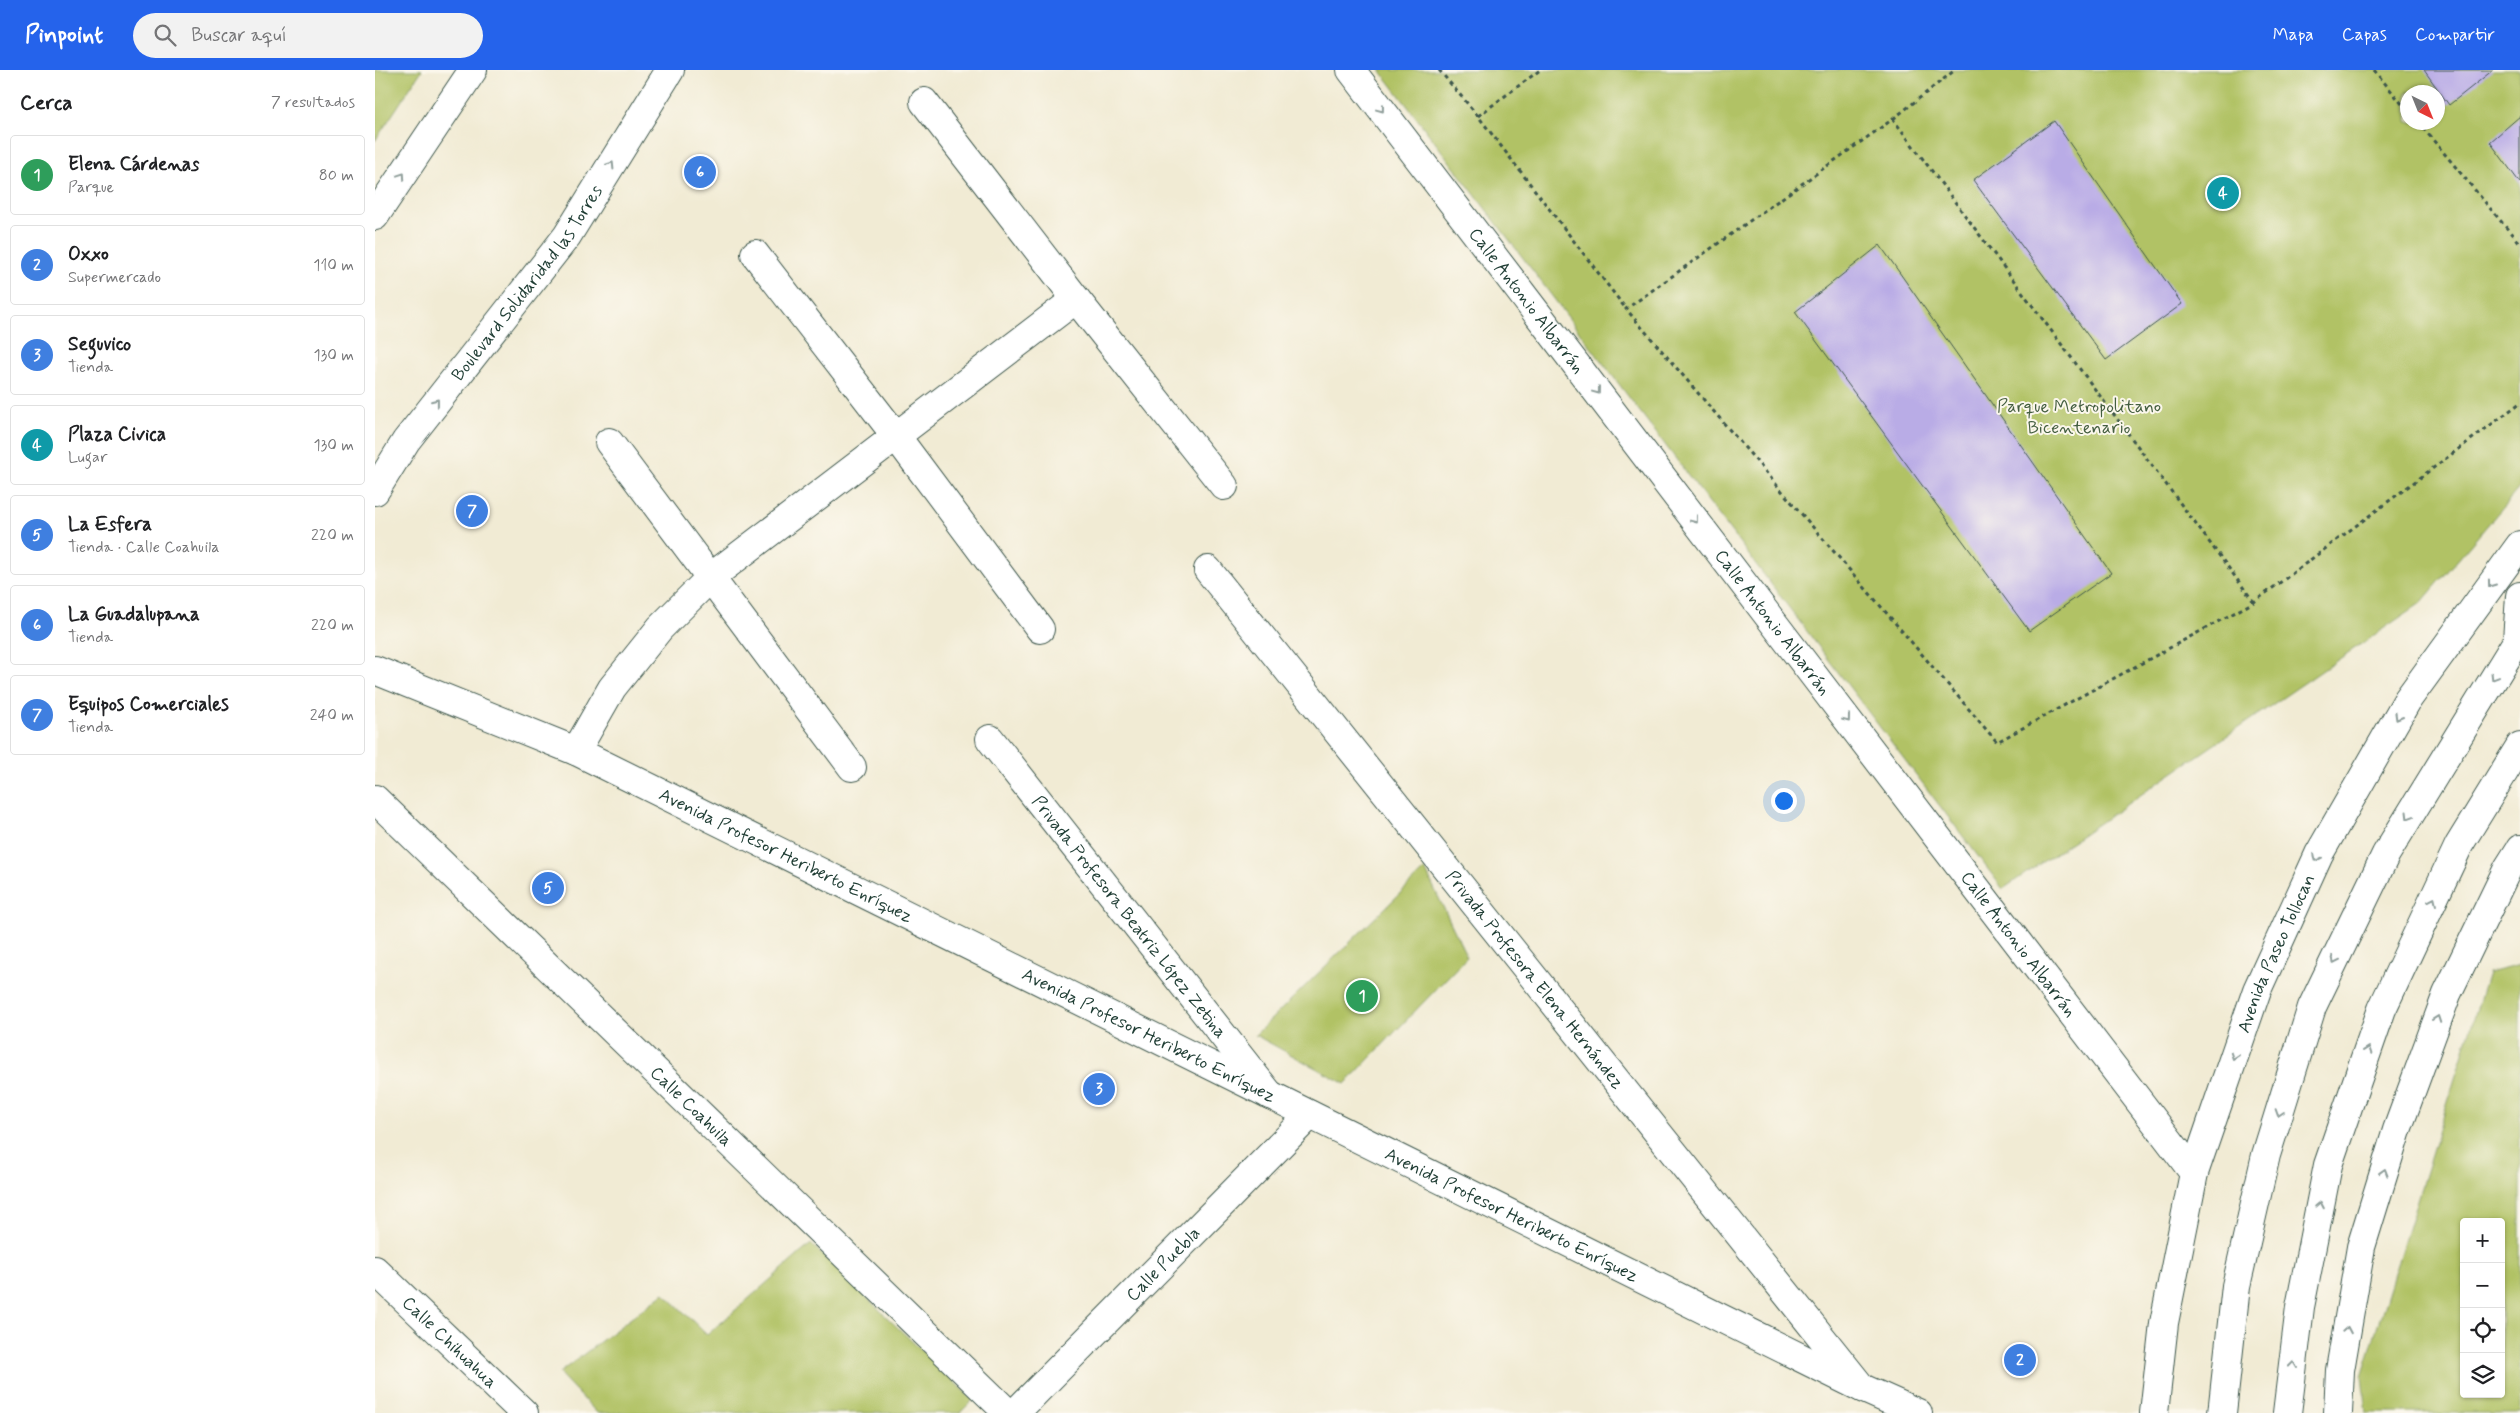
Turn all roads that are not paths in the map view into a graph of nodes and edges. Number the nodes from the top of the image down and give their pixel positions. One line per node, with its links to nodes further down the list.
1 (473, 70): 5 (main road, one-way to 1)
2 (670, 70): 9 (main road, Boulevard Solidaridad las Torres, one-way to 2)
3 (1351, 70): 29 (main road, Calle Antonio Albarrán, one-way to 29)
4 (924, 102): 7 (main road)
5 (375, 216)
6 (755, 254): 8 (main road)
7 (1076, 299): 8 (main road); 12 (main road)
8 (896, 436): 16 (main road); 18 (main road)
9 (406, 441): 11 (main road); 13 (main road, Boulevard Solidaridad las Torres)
10 (609, 442): 16 (main road)
11 (375, 461)
12 (1225, 486)
13 (375, 491)
14 (2520, 545): 29 (main road, Avenida Paseo Tollocan, one-way to 29)
15 (1208, 570): 31 (main road, Privada Profesora Elena Hernández)
16 (711, 577): 23 (main road); 24 (main road)
17 (2520, 596): 19 (main road)
18 (1040, 629)
19 (2519, 638): 37 (main road, one-way to 37)
20 (375, 670): 23 (main road, Avenida Profesor Heriberto Enríquez)
21 (990, 739): 27 (main road, Privada Profesora Beatriz López Zetina)
22 (2520, 746): 38 (main road, one-way to 22)
23 (576, 751): 27 (main road, Avenida Profesor Heriberto Enríquez)
24 (852, 767)
25 (375, 798): 33 (main road, Calle Coahuila)
26 (2516, 866): 39 (main road, one-way to 26)
27 (1270, 1095): 28 (main road, Avenida Profesor Heriberto Enríquez)
28 (1310, 1115): 31 (main road, Avenida Profesor Heriberto Enríquez); 34 (main road, Calle Puebla)
29 (2194, 1173): 36 (main road, Avenida Paseo Tollocan)
30 (375, 1270): 32 (main road, Calle Chihuahua)
31 (1862, 1388): 35 (main road, Avenida Profesor Heriberto Enríquez)
32 (524, 1413)
33 (1009, 1413)
34 (1015, 1413)
35 (1918, 1413)
36 (2154, 1413)
37 (2222, 1413)
38 (2287, 1413)
39 (2338, 1413)

